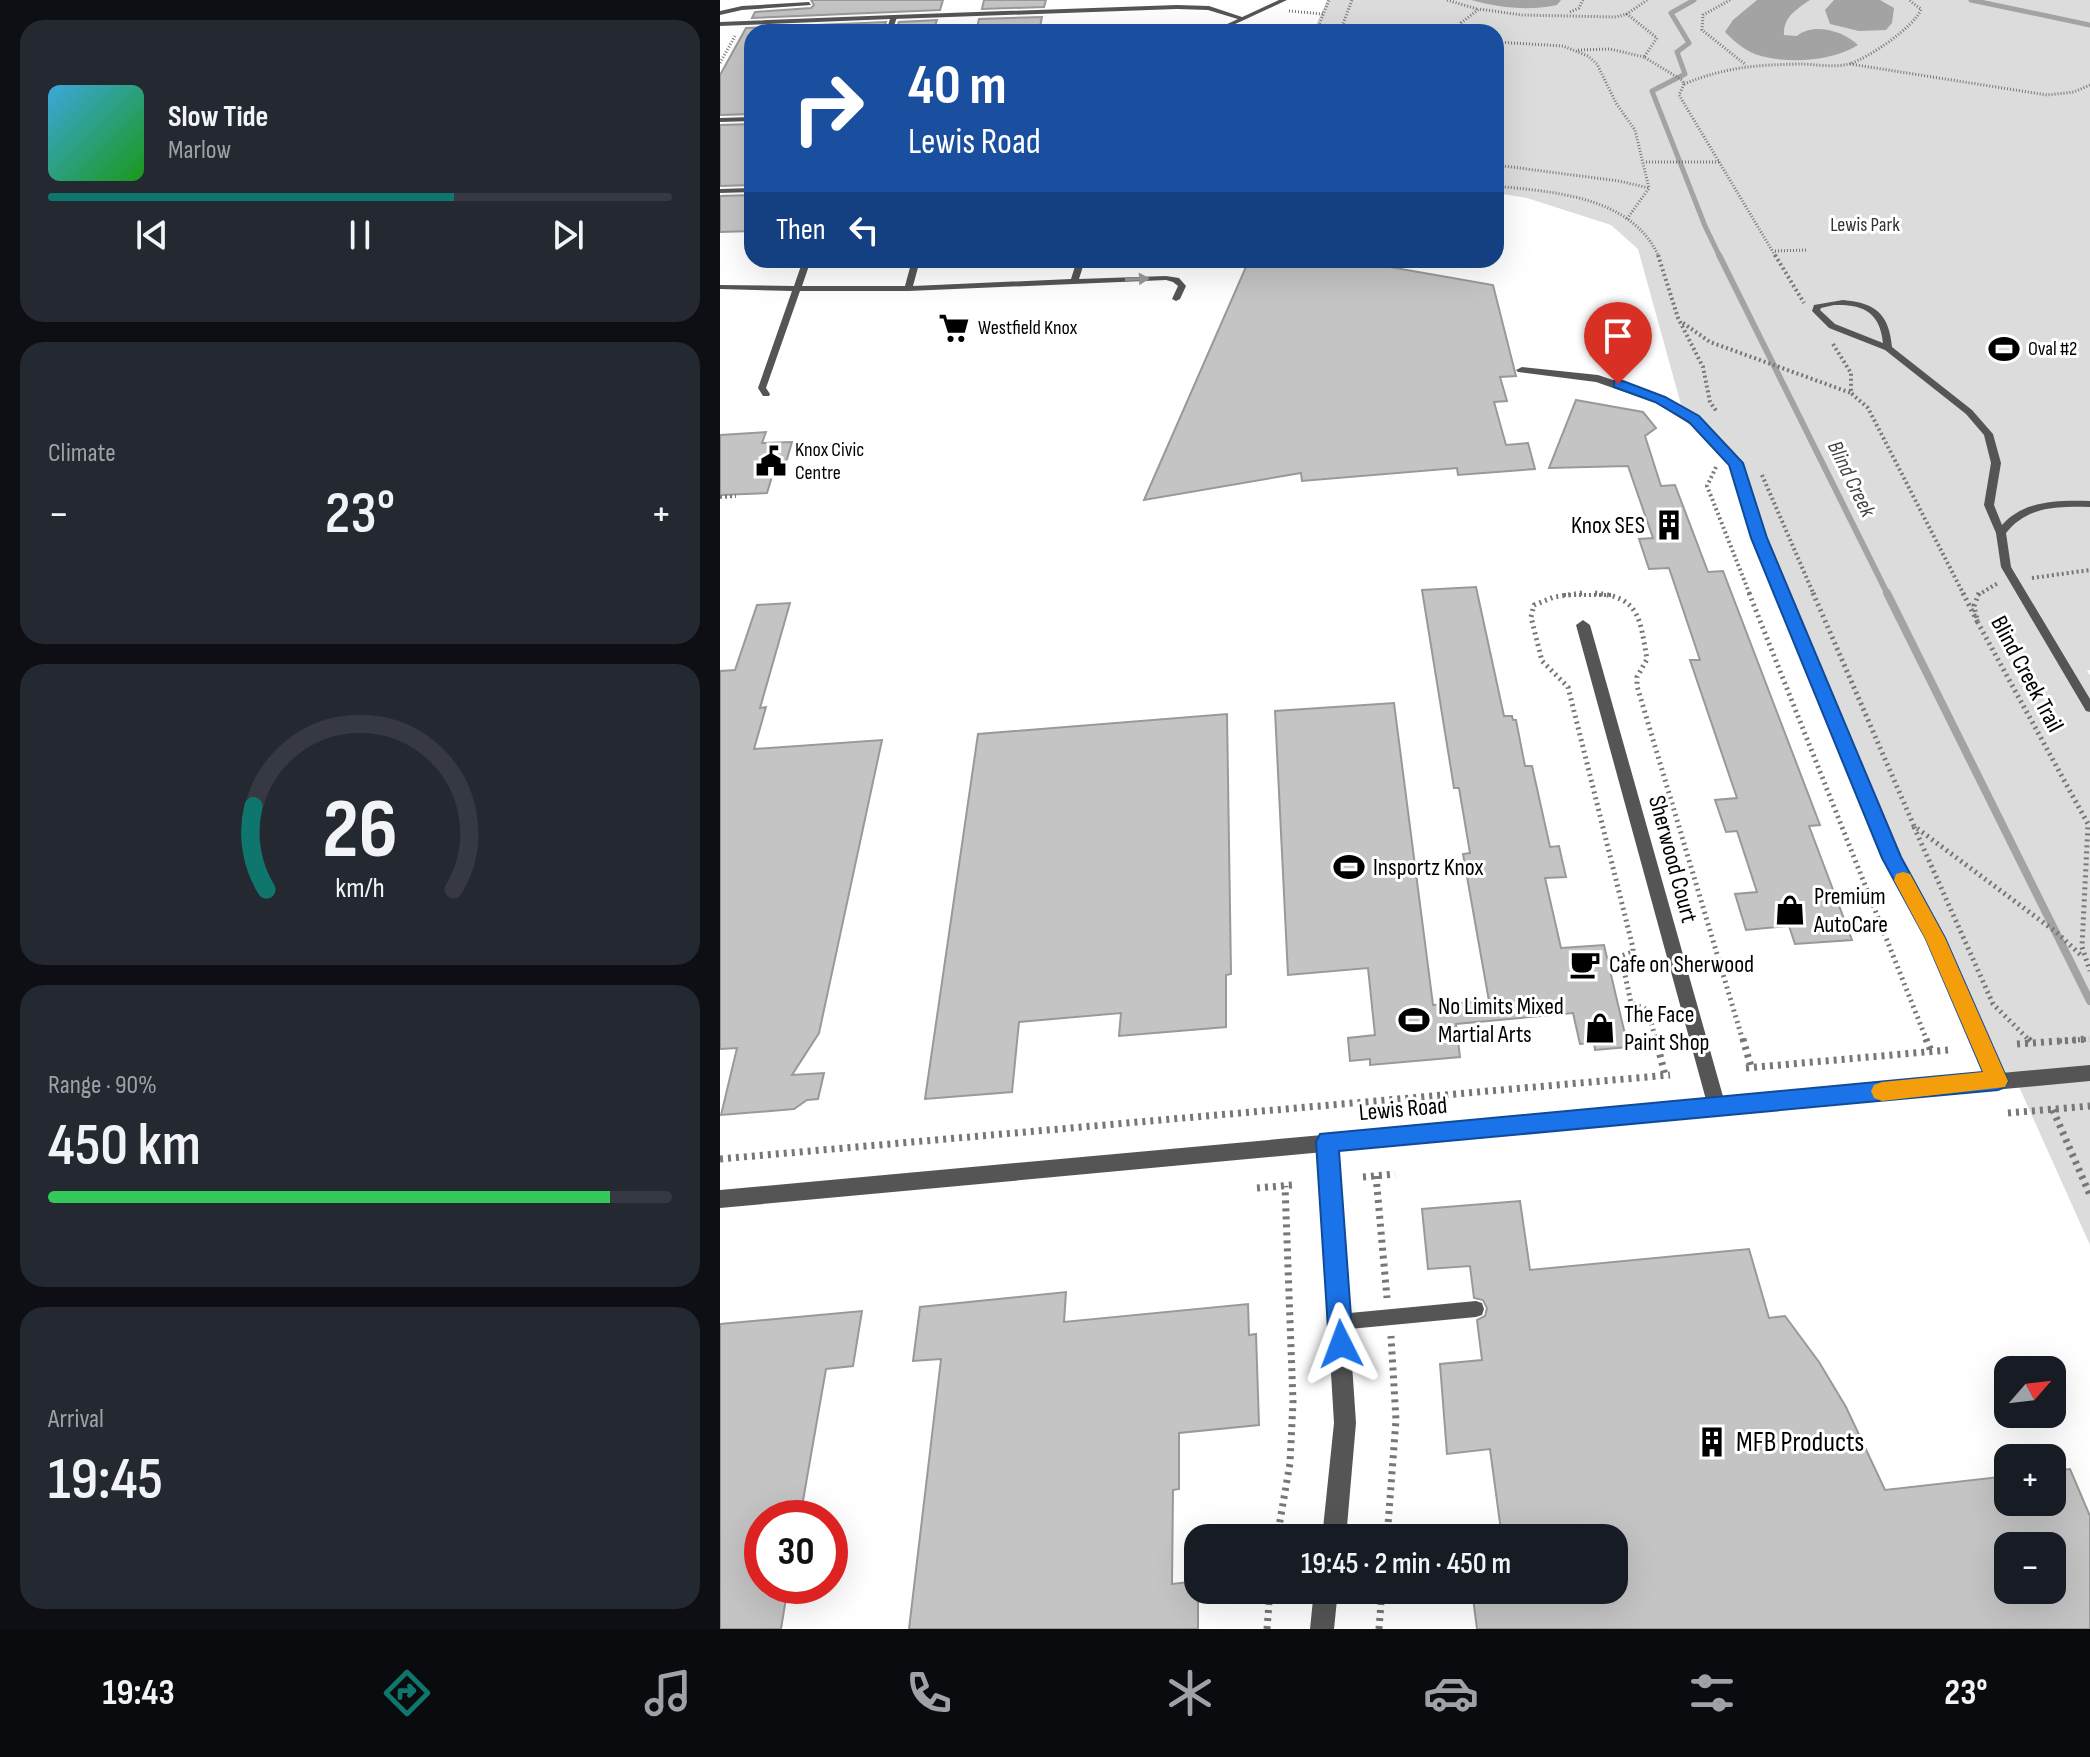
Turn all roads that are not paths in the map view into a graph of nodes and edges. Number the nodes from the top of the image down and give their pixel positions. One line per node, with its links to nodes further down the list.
1 (1284, 0): 5 (lane)
2 (809, 4): 6 (lane)
3 (1187, 7): 4 (street); 5 (street); 7 (street)
4 (894, 17): 6 (lane); 8 (lane)
5 (1241, 18): 7 (lane)
6 (721, 20): 9 (lane)
7 (1229, 23)
8 (892, 24)
9 (724, 33)
10 (744, 119): 11 (lane)
11 (720, 120)
12 (744, 182): 13 (lane)
13 (720, 183)
14 (744, 190): 15 (lane)
15 (720, 191)
16 (804, 268): 22 (lane)
17 (914, 268): 21 (lane)
18 (1079, 268): 19 (lane)
19 (1075, 280): 21 (lane); 23 (lane, one-way to 23)
20 (720, 287): 22 (lane)
21 (908, 289): 22 (lane)
22 (797, 290): 26 (lane)
23 (1176, 299)
24 (1888, 348): 24 (lane); 28 (lane)
25 (1522, 370): 32 (street)
26 (766, 394)
27 (2090, 504): 28 (lane)
28 (2001, 533): 30 (lane)
29 (1583, 625): 33 (street, Sherwood Court)
30 (2090, 708)
31 (2090, 1073): 32 (street, Lewis Road)
32 (1998, 1081): 33 (street, Lewis Road)
33 (1717, 1107): 34 (street, Lewis Road)
34 (1327, 1142): 35 (street, Lewis Road); 37 (street)
35 (720, 1199)
36 (1476, 1309): 37 (lane)
37 (1339, 1322): 38 (street)
38 (1335, 1524)
39 (1325, 1604): 40 (street)
40 (1322, 1629)

